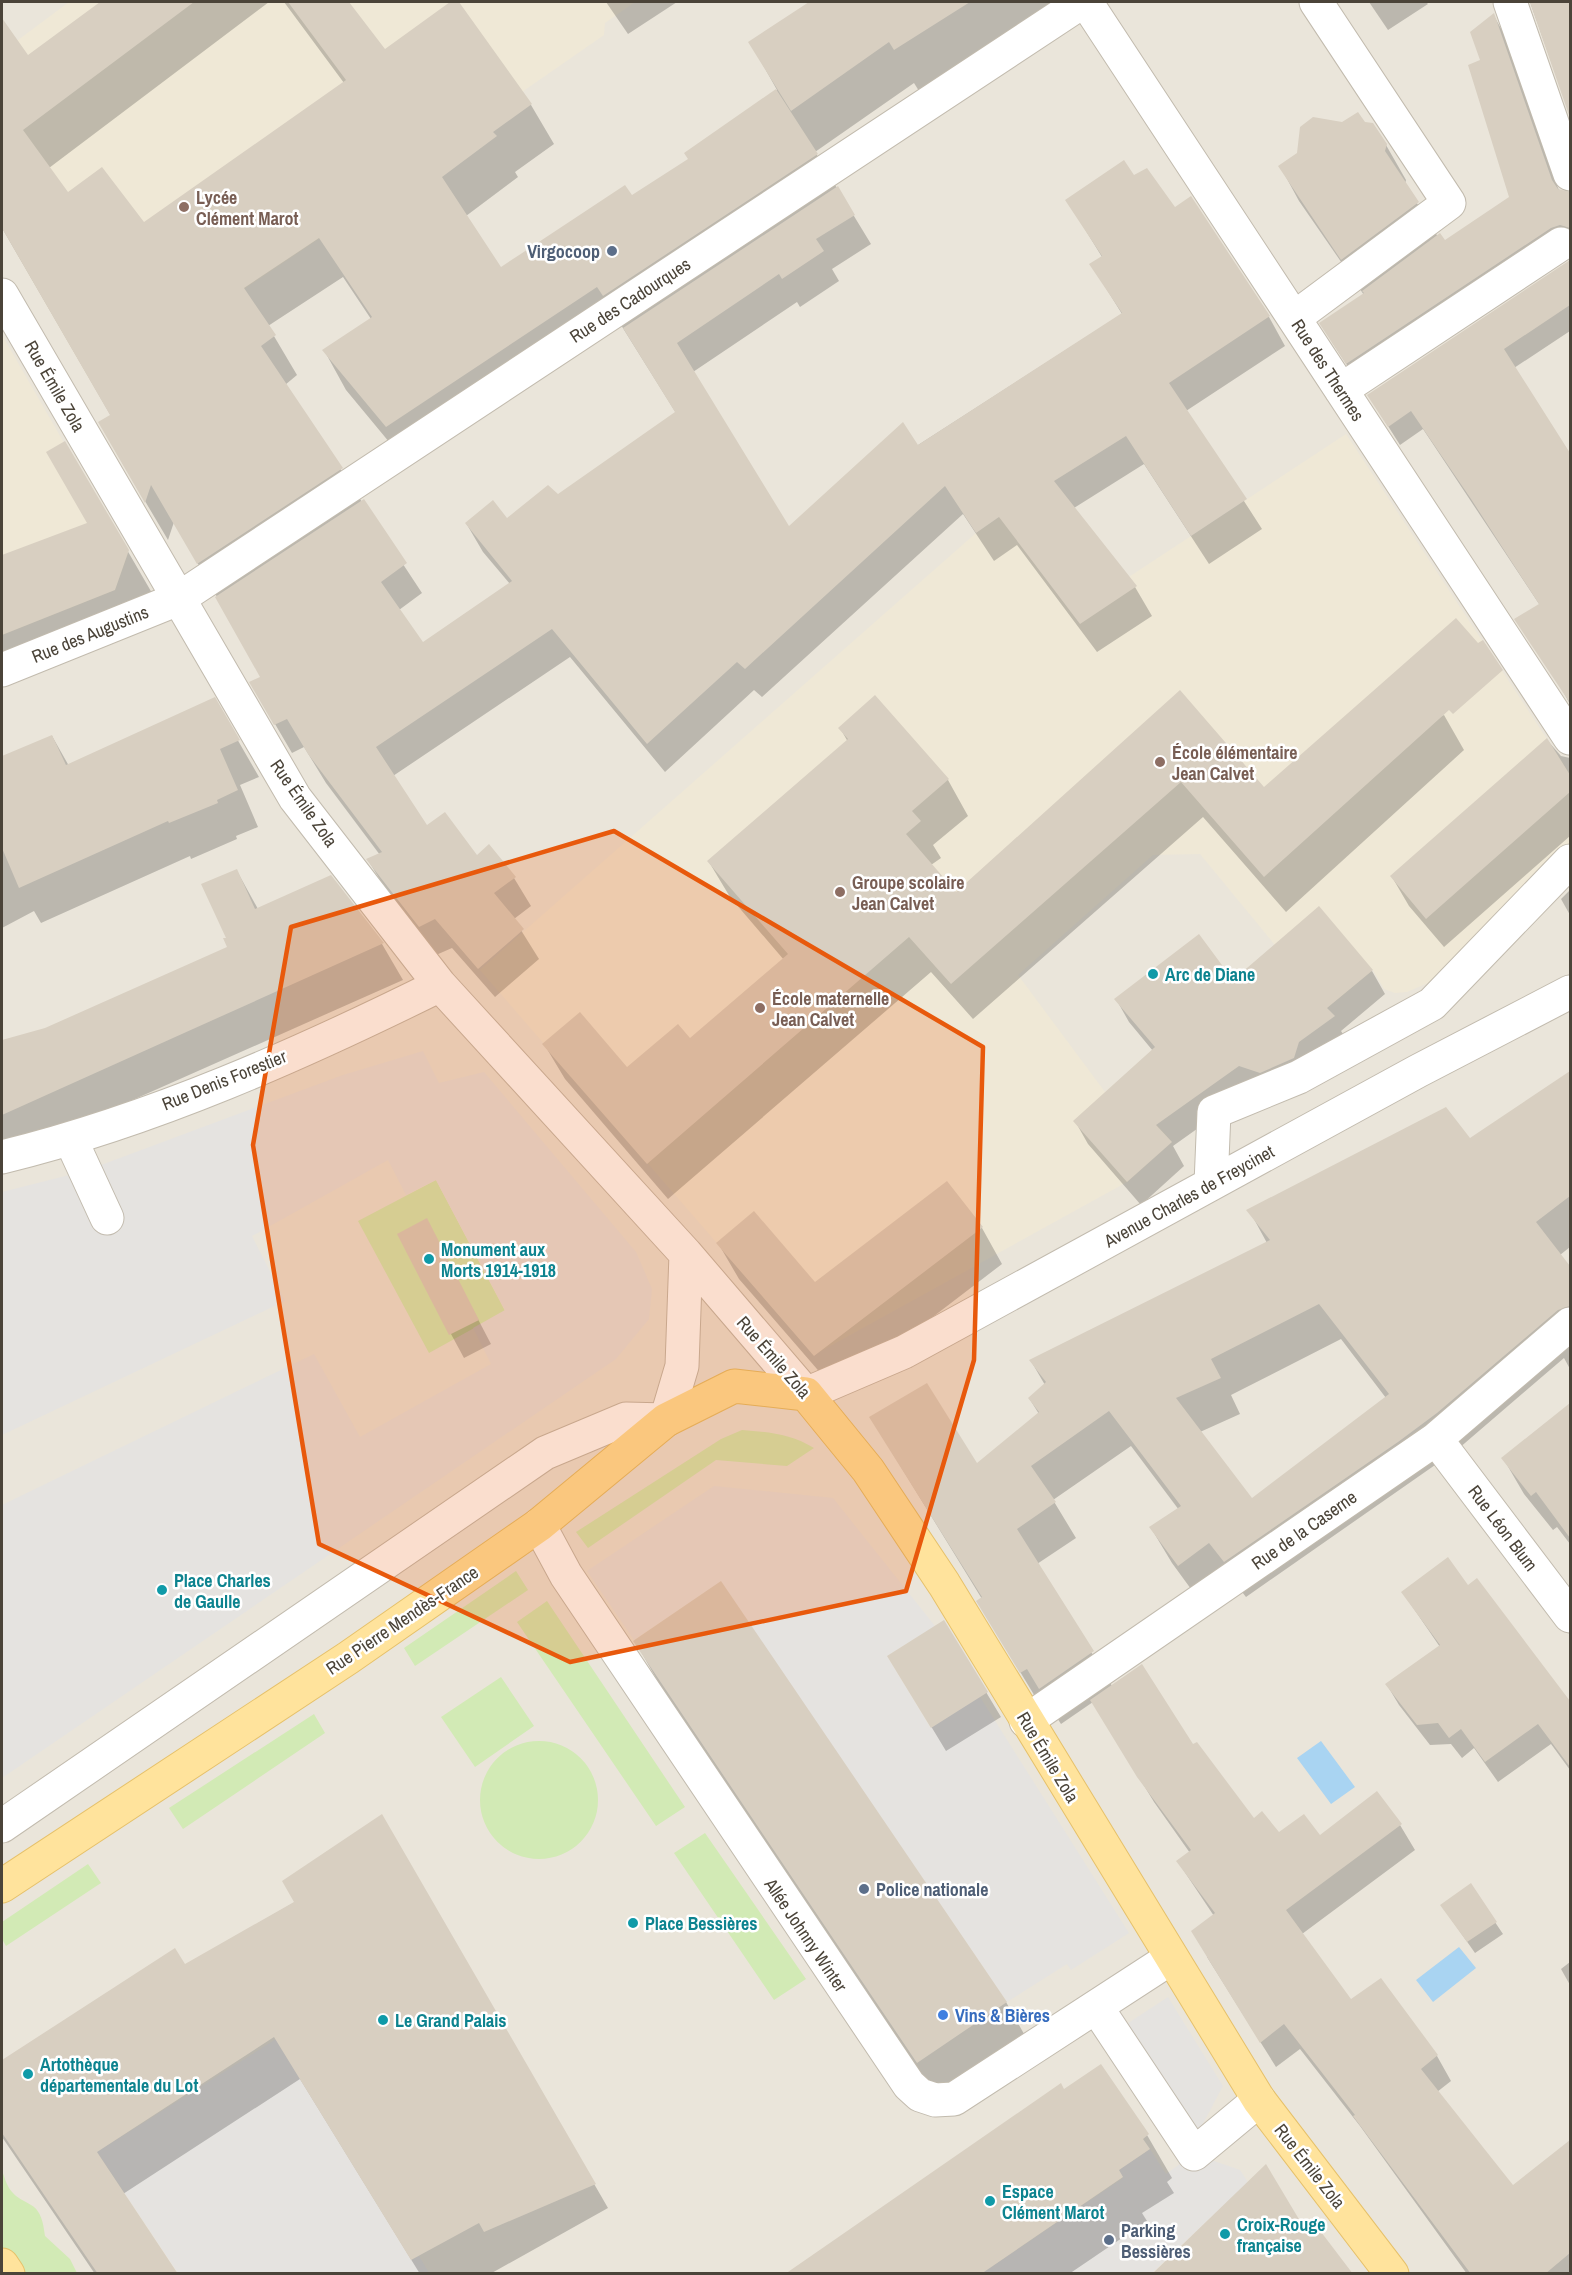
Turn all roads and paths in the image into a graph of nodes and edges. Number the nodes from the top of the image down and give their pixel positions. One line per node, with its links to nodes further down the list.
1 (1316, 2): 7 (street)
2 (1510, 2): 4 (street)
3 (1067, 6): 7 (street, Rue des Thermes); 9 (street, Rue des Cadourques)
4 (1570, 174)
5 (1561, 244): 8 (street)
6 (2, 295): 9 (street, Rue Émile Zola)
7 (1294, 318): 8 (street, Rue des Thermes)
8 (1341, 390): 11 (street, Rue des Thermes)
9 (178, 599): 10 (street, Rue des Augustins); 13 (street, Rue Émile Zola)
10 (2, 670)
11 (1570, 738)
12 (1570, 861): 17 (street)
13 (440, 985): 15 (street, Rue Denis Forestier); 19 (street, Rue Émile Zola)
14 (1570, 992): 17 (street, Avenue Charles de Freycinet)
15 (71, 1140): 16 (street, Rue Denis Forestier); 18 (street)
16 (2, 1157)
17 (1211, 1184): 21 (street, Avenue Charles de Freycinet)
18 (107, 1218)
19 (686, 1254): 21 (street, Rue Émile Zola); 22 (street)
20 (1570, 1324): 23 (street, Rue de la Caserne)
21 (806, 1394): 22 (main road, Rue Pierre Mendès-France); 26 (main road, Rue Émile Zola)
22 (666, 1420): 24 (main road, Rue Pierre Mendès-France); 27 (street)
23 (1436, 1439): 25 (street, Rue Léon Blum); 26 (street, Rue de la Caserne)
24 (539, 1525): 28 (main road, Rue Pierre Mendès-France); 30 (street, Allée Johnny Winter)
25 (1570, 1616)
26 (1026, 1721): 29 (main road, Rue Émile Zola)
27 (2, 1826)
28 (2, 1886)
29 (1171, 1958): 30 (street, Allée Johnny Winter); 31 (main road, Rue Émile Zola)
30 (1097, 2008): 31 (street)
31 (1259, 2100): 34 (main road, Rue Émile Zola)
32 (2, 2265): 33 (main road)
33 (8, 2274)
34 (1392, 2274)

